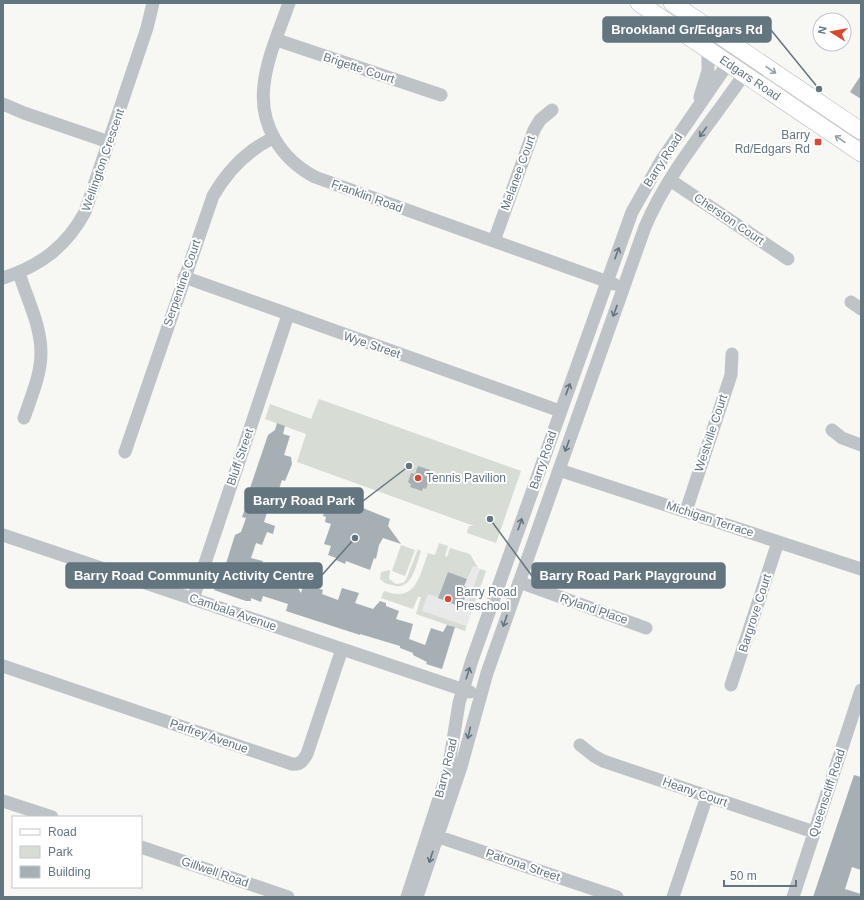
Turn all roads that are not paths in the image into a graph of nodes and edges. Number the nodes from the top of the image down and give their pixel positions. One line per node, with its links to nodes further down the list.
1 (153, 3): 17 (street, Wellington Crescent)
2 (289, 3): 5 (street, Franklin Road)
3 (639, 3): 7 (main road, Edgars Road)
4 (672, 3): 6 (main road, Edgars Road)
5 (277, 40): 11 (street, Brigette Court); 16 (street, Franklin Road)
6 (739, 48): 8 (main road, Edgars Road); 9 (street, Barry Road)
7 (708, 51): 9 (main road, Edgars Road); 14 (street)
8 (755, 59): 10 (street, Barry Road); 15 (main road, Edgars Road, one-way to 15)
9 (728, 64): 10 (main road, Edgars Road); 14 (street, Barry Road)
10 (744, 74): 18 (main road, Edgars Road, one-way to 10); 19 (street, Barry Road, one-way to 19)
11 (441, 95)
12 (3, 104): 17 (street)
13 (552, 110): 20 (street, Melanee Court)
14 (695, 112): 25 (street, Barry Road, one-way to 14)
15 (861, 131)
16 (273, 138): 20 (street, Franklin Road); 23 (street, Serpentine Court)
17 (109, 142): 22 (street, Wellington Crescent)
18 (861, 153)
19 (670, 180): 21 (street, Cherston Court); 26 (street, Barry Road)
20 (494, 241): 25 (street, Franklin Road)
21 (788, 259)
22 (19, 273): 24 (street, Wellington Crescent); 30 (street)
23 (184, 277): 27 (street, Wye Street); 33 (street, Serpentine Court)
24 (3, 278)
25 (607, 281): 26 (street, Franklin Road); 29 (street, Barry Road, one-way to 25)
26 (624, 287): 34 (street, Barry Road, one-way to 34)
27 (288, 315): 29 (street, Wye Street); 40 (street, Bluff Street)
28 (732, 354): 35 (street, Westville Court)
29 (560, 411): 45 (street, Barry Road, one-way to 29)
30 (24, 418)
31 (832, 430): 32 (street)
32 (861, 445)
33 (125, 452)
34 (558, 470): 35 (street, Michigan Terrace); 39 (street, Barry Road)
35 (686, 511): 37 (street, Michigan Terrace)
36 (3, 535): 40 (street, Cambala Avenue)
37 (778, 542): 38 (street, Michigan Terrace); 44 (street, Bargrove Court)
38 (861, 569)
39 (518, 582): 41 (street, Ryland Place); 47 (street, Barry Road, one-way to 47)
40 (193, 599): 42 (street, Cambala Avenue)
41 (646, 628)
42 (342, 649): 43 (street, Parfrey Avenue); 45 (street, Cambala Avenue)
43 (3, 666)
44 (731, 685)
45 (463, 690): 47 (street, Cambala Avenue); 53 (street, Barry Road)
46 (861, 690): 52 (street, Queenscliff Road)
47 (480, 695): 53 (street, Barry Road, one-way to 53)
48 (580, 745): 49 (street, Heany Court)
49 (707, 796): 52 (street, Heany Court); 60 (street)
50 (3, 800): 51 (street)
51 (49, 816)
52 (814, 832): 61 (street, Queenscliff Road)
53 (433, 835): 57 (street, Barry Road); 58 (street, Barry Road, one-way to 58); 59 (street, Patrona Street)
54 (142, 847): 55 (street, Gillwell Road)
55 (260, 893): 56 (street, Gillwell Road)
56 (288, 897)
57 (406, 897)
58 (417, 897)
59 (617, 897)
60 (673, 897)
61 (793, 897)

